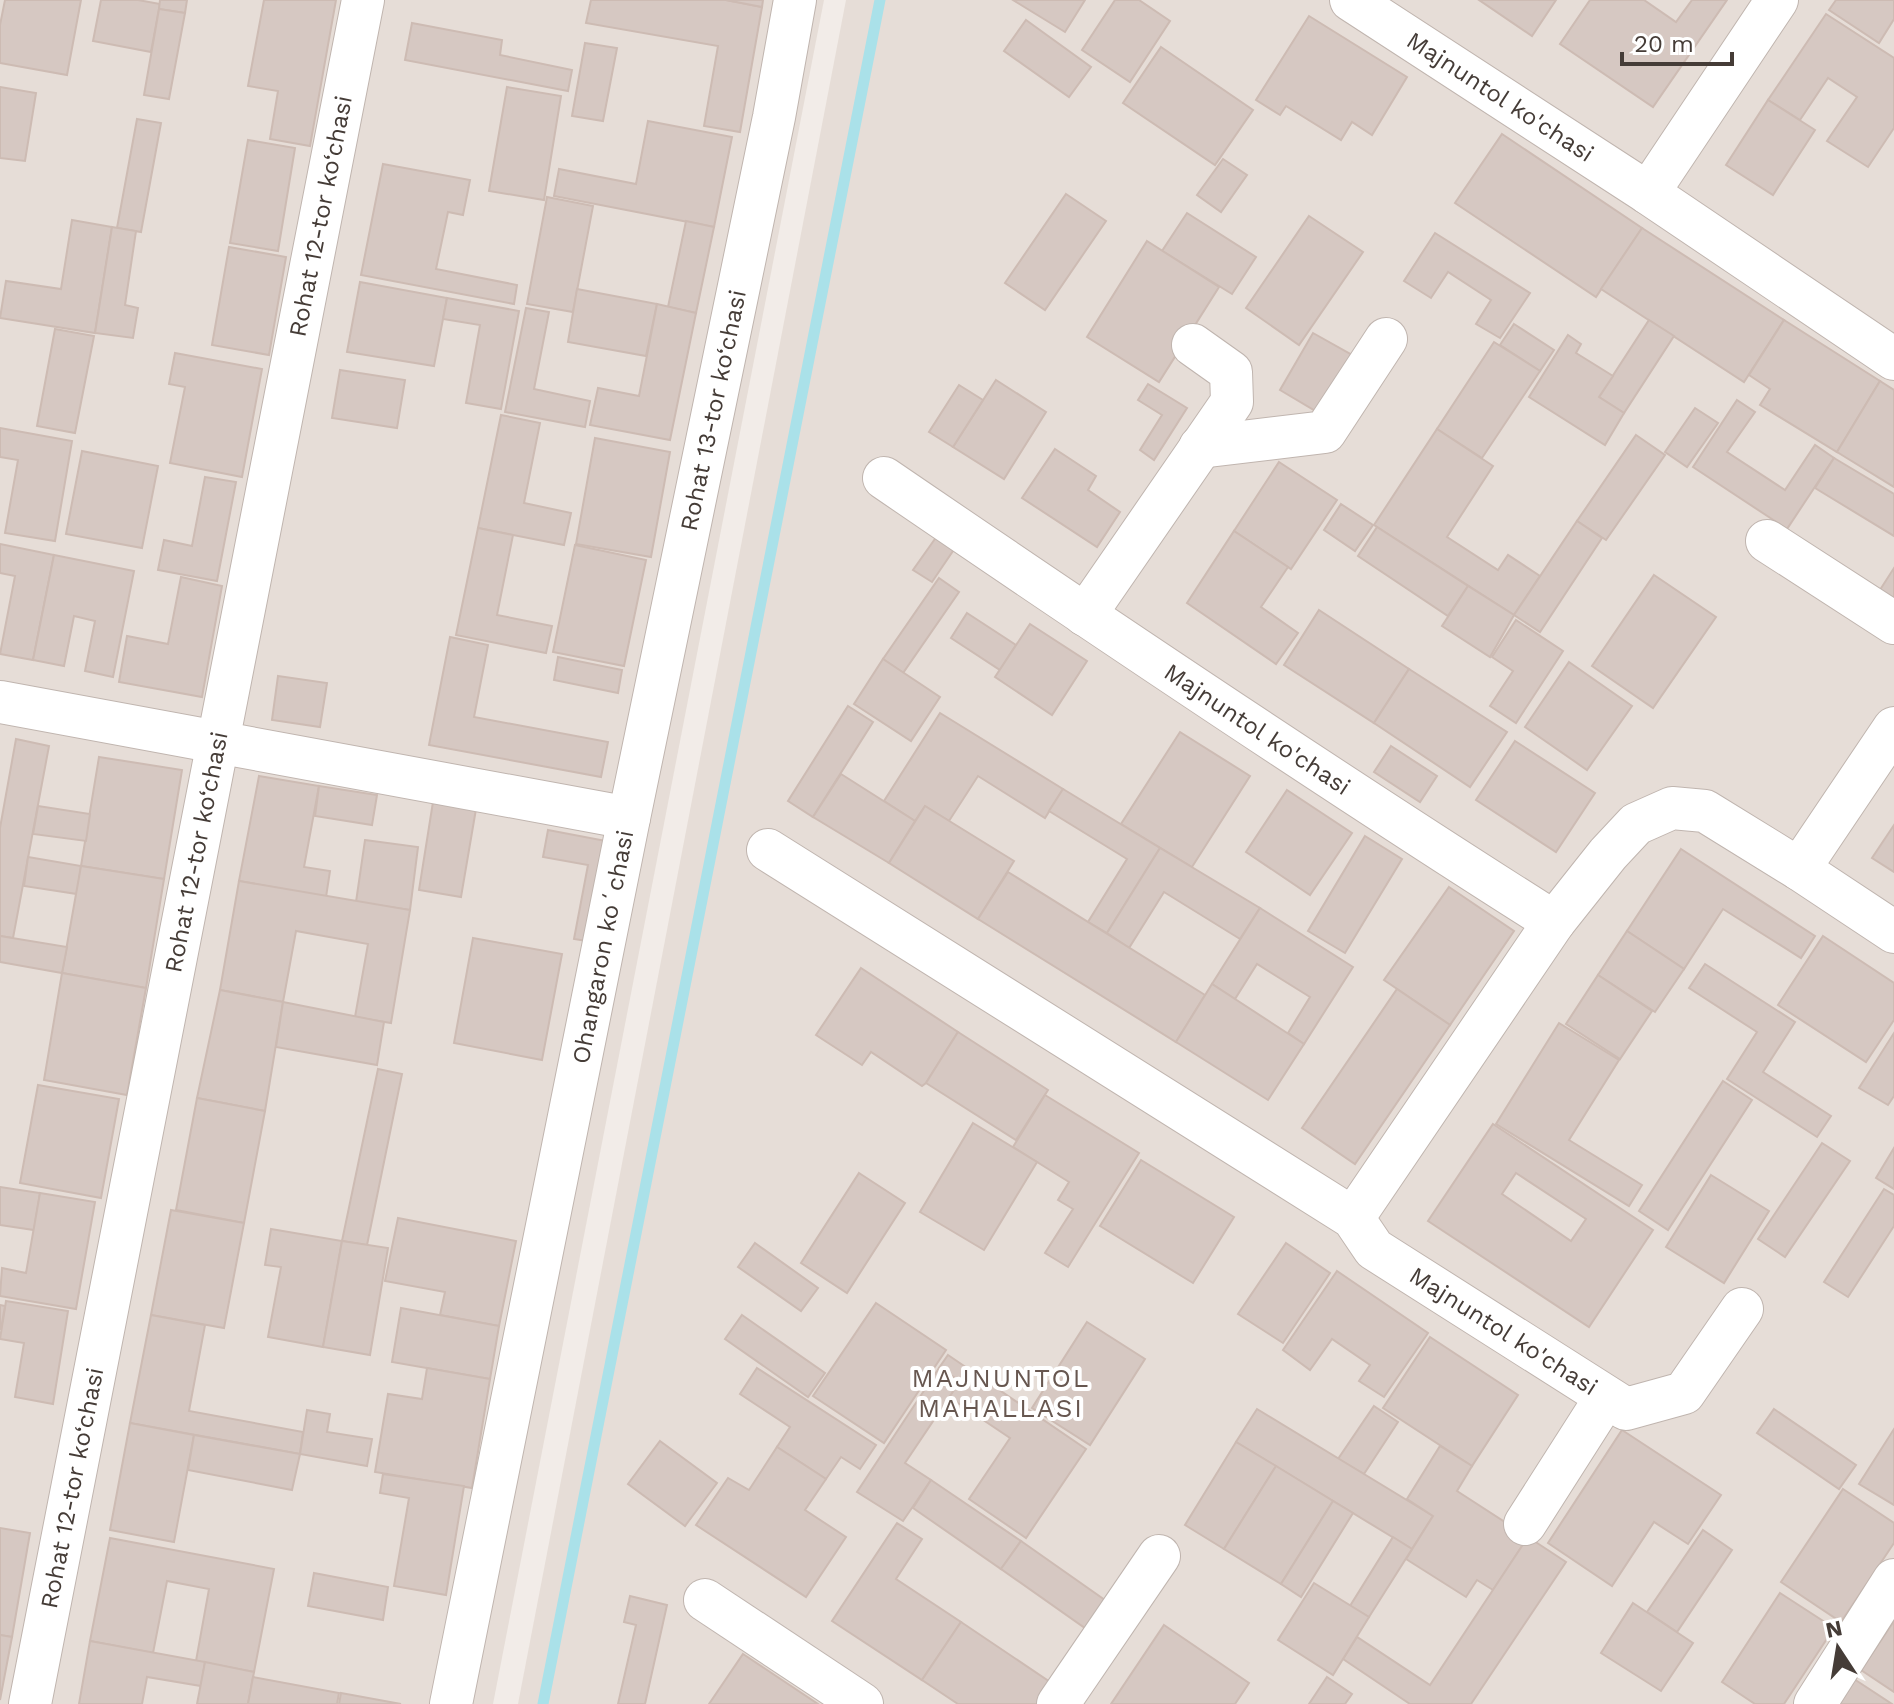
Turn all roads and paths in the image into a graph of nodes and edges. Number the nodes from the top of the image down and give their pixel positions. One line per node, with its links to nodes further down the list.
1 (363, 0): 16 (street, Rohat 12-tor ko‘chasi)
2 (795, 0): 17 (street, Rohat 13-tor ko‘chasi)
3 (1351, 0): 5 (street, Majnuntol ko'chasi)
4 (1777, 0): 5 (street)
5 (1648, 193): 8 (street, Majnuntol ko'chasi)
6 (1386, 339): 9 (street)
7 (1193, 345): 9 (street)
8 (1894, 359)
9 (1200, 447): 12 (street)
10 (884, 478): 12 (street, Majnuntol ko'chasi)
11 (1767, 541): 13 (street)
12 (1085, 615): 20 (street, Majnuntol ko'chasi)
13 (1894, 623)
14 (0, 702): 16 (street, Ohangaron koʻchasi)
15 (1894, 728): 19 (street)
16 (219, 743): 17 (street, Ohangaron koʻchasi); 29 (street, Rohat 12-tor ko‘chasi)
17 (629, 818): 30 (street, Ohangaron koʻchasi)
18 (768, 850): 22 (street, Majnuntol ko'chasi)
19 (1799, 869): 20 (street); 21 (street)
20 (1554, 922): 22 (street)
21 (1894, 932)
22 (1353, 1218): 24 (street, Majnuntol ko'chasi)
23 (1742, 1309): 24 (street)
24 (1616, 1403): 25 (street)
25 (1525, 1524)
26 (1159, 1556): 32 (street)
27 (1894, 1580): 33 (street)
28 (705, 1600): 31 (street)
29 (30, 1704)
30 (451, 1704)
31 (862, 1704)
32 (1058, 1704)
33 (1815, 1704)

